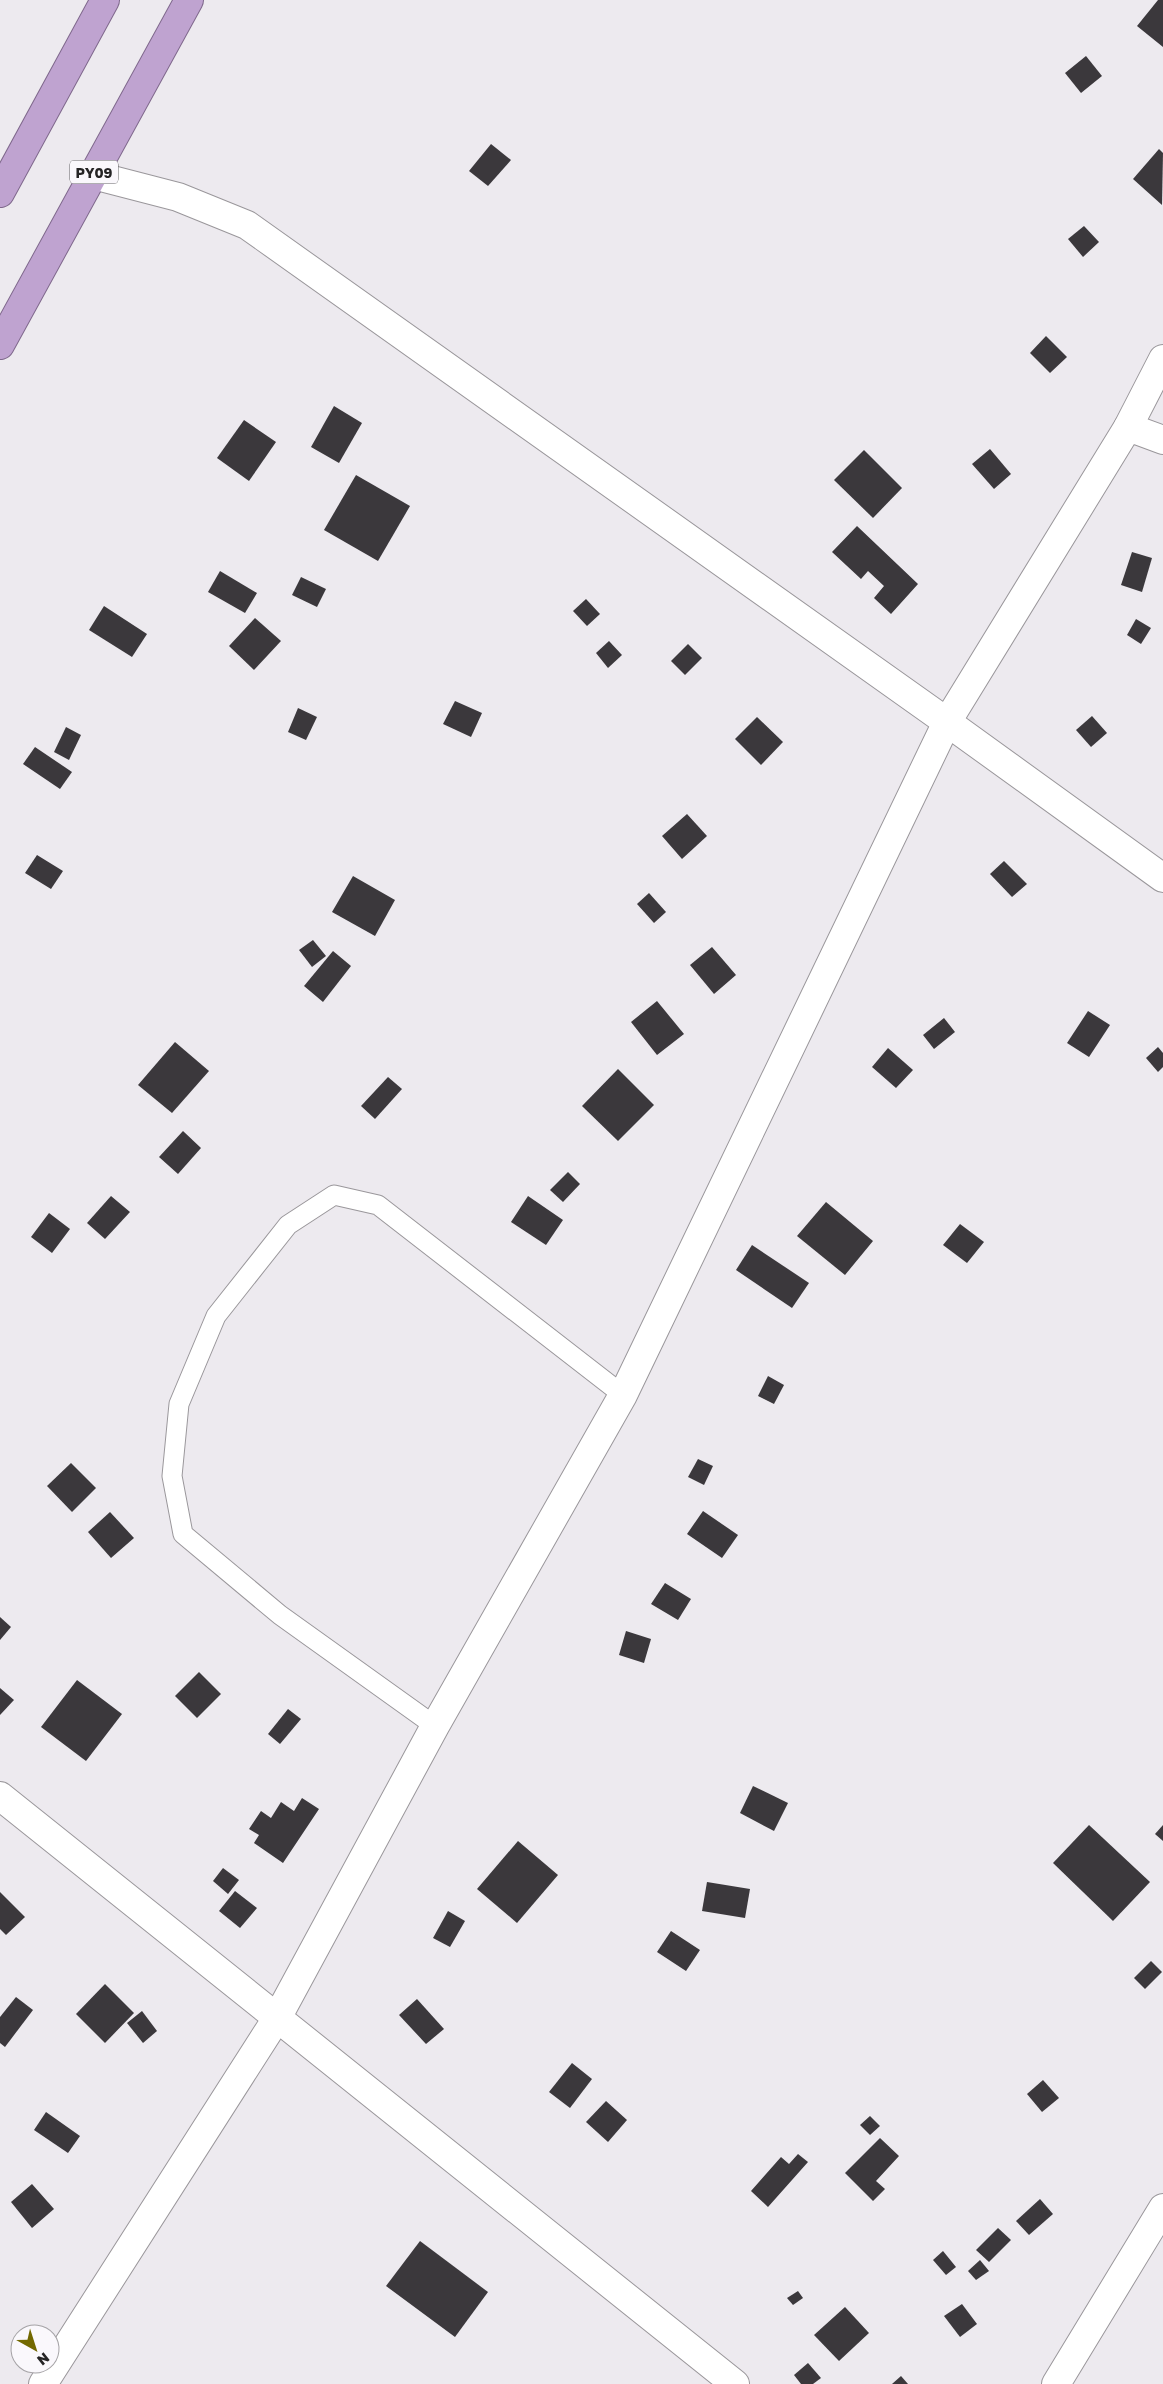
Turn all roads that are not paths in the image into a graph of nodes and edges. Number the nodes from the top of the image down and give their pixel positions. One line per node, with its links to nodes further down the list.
1 (105, 0): 4 (highway)
2 (188, 0): 3 (highway, PY09)
3 (93, 174): 5 (highway, PY09); 9 (street)
4 (0, 193)
5 (0, 345)
6 (1163, 359): 7 (street)
7 (1128, 427): 8 (street); 9 (street)
8 (1163, 440)
9 (947, 722): 10 (street); 11 (street)
10 (1163, 878)
11 (623, 1395): 12 (street); 12 (lane)
12 (435, 1726): 14 (street)
13 (0, 1796): 14 (street)
14 (277, 2018): 16 (street); 17 (street)
15 (1163, 2208): 18 (street)
16 (43, 2384)
17 (735, 2384)
18 (1056, 2384)

